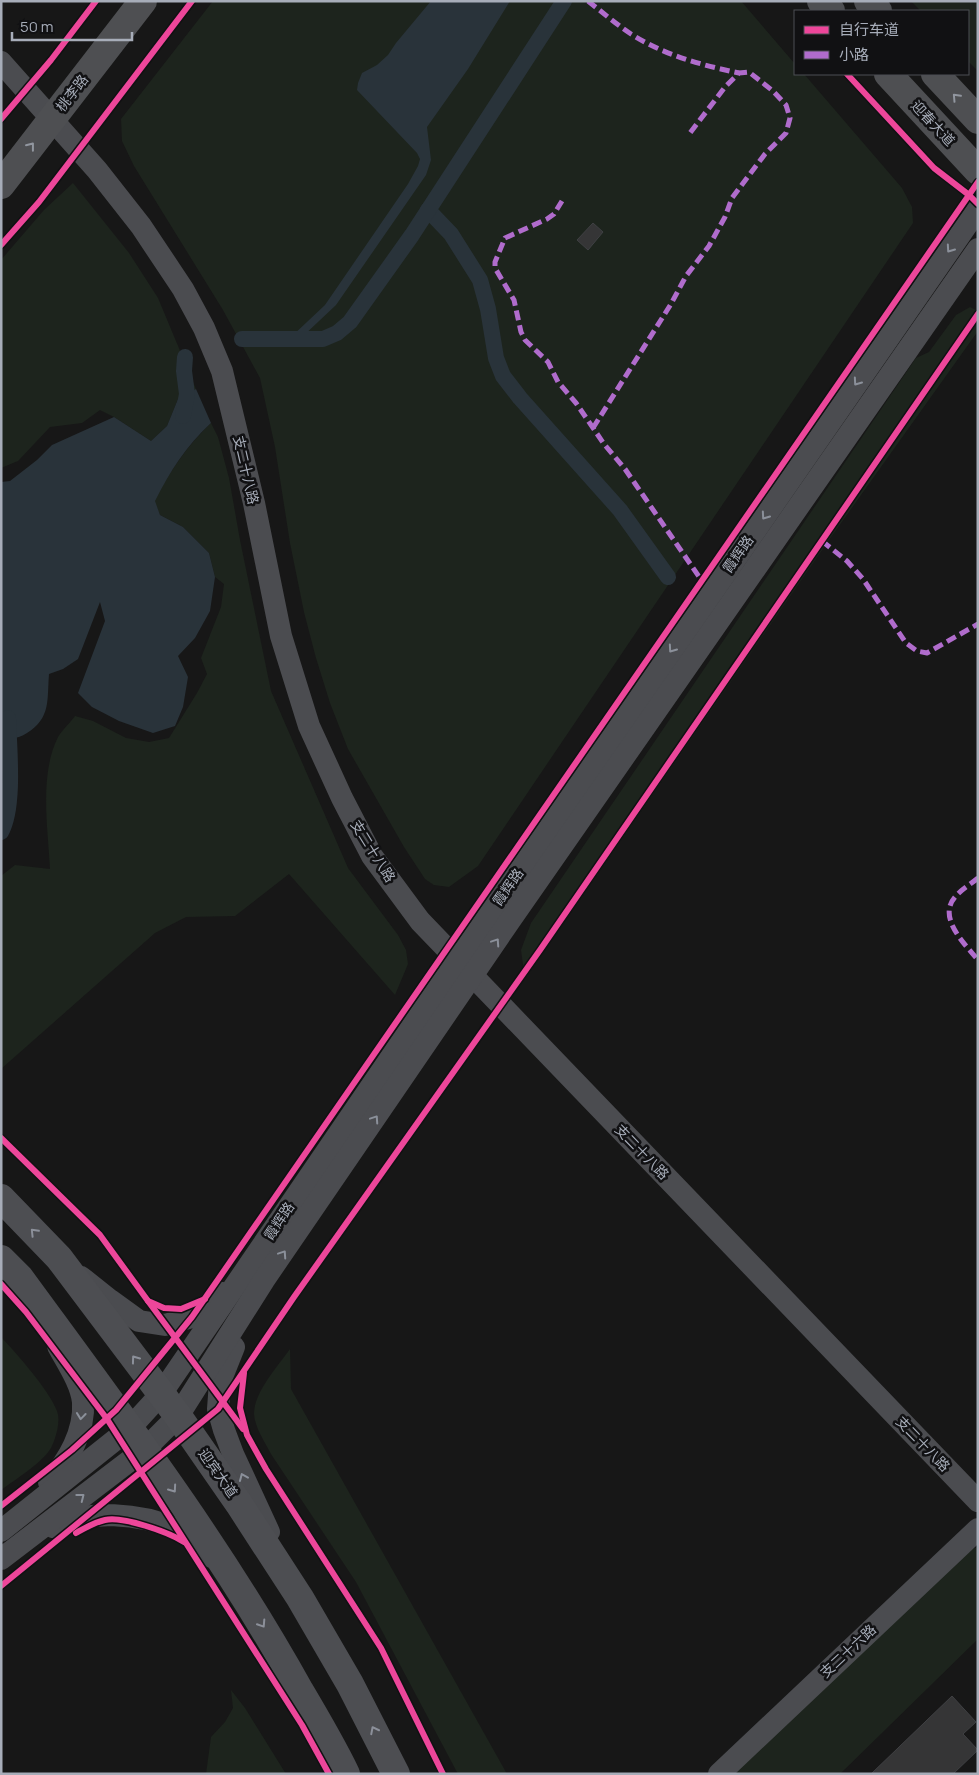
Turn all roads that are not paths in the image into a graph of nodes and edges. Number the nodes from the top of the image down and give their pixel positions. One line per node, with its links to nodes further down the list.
1 (119, 1): 10 (main road, 桃李路)
2 (143, 1): 10 (main road, 桃李路)
3 (821, 1): 5 (main road)
4 (868, 1): 6 (main road)
5 (830, 10)
6 (877, 10)
7 (1, 62): 10 (street, 支二十八路)
8 (936, 75): 11 (main road, one-way to 8)
9 (901, 78): 13 (main road, 迎春大道)
10 (46, 112): 12 (main road, 桃李路); 14 (main road, 桃李路, one-way to 10); 17 (street, 支二十八路)
11 (978, 120)
12 (1, 156)
13 (978, 171)
14 (1, 185)
15 (978, 208): 17 (street, 霞辉路, one-way to 17)
16 (978, 249): 18 (street, 霞辉路, one-way to 16)
17 (457, 960): 18 (street, 支二十八路); 22 (street, 霞辉路)
18 (473, 976): 22 (street, 霞辉路, one-way to 18); 26 (street, 支二十八路)
19 (1, 1198): 20 (highway, 迎宾大道, one-way to 19)
20 (59, 1258): 22 (street); 23 (highway, 迎宾大道, one-way to 20)
21 (10, 1268): 25 (highway); 27 (street, one-way to 27)
22 (256, 1274): 23 (street, 霞辉路); 24 (street, 霞辉路); 32 (street, one-way to 22)
23 (161, 1394): 24 (highway, 迎宾大道); 25 (street, 霞辉路)
24 (178, 1416): 25 (street, 霞辉路); 32 (highway, 迎宾大道)
25 (137, 1438): 27 (street, 霞辉路); 29 (street, 霞辉路, one-way to 25); 31 (highway, one-way to 31)
26 (978, 1501)
27 (4, 1529)
28 (978, 1529): 35 (street, 支二十六路)
29 (24, 1542): 30 (street, 霞辉路); 31 (street)
30 (1, 1559)
31 (241, 1591): 33 (highway, one-way to 33)
32 (328, 1646): 34 (highway, 迎宾大道, one-way to 32)
33 (346, 1774)
34 (396, 1774)
35 (719, 1774)

